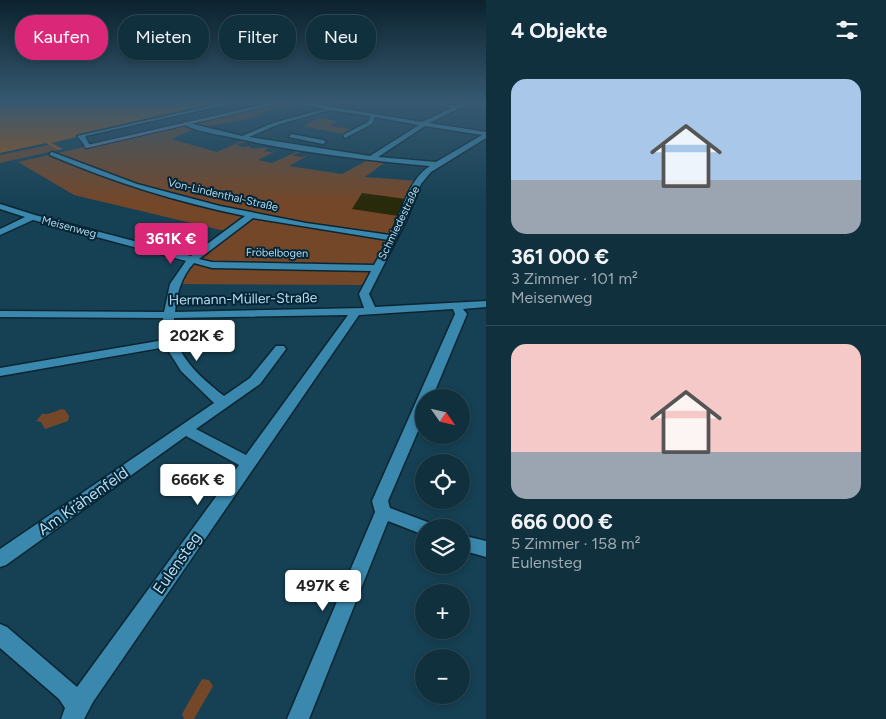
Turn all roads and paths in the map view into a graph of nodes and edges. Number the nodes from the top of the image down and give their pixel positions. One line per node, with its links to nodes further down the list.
1 (81, 136): 11 (street)
2 (134, 136): 11 (main road)
3 (232, 136): 8 (street)
4 (248, 136): 8 (street)
5 (291, 136): 9 (street)
6 (406, 136): 14 (street)
7 (485, 136): 15 (street, Schmiedestraße)
8 (242, 138): 12 (street)
9 (302, 138): 10 (street); 12 (street)
10 (323, 142)
11 (87, 146)
12 (283, 146): 14 (street)
13 (52, 154): 17 (street, Von-Lindenthal-Straße)
14 (370, 159): 15 (street)
15 (436, 164): 20 (street, Schmiedestraße)
16 (0, 206): 18 (street, Meisenweg)
17 (253, 214): 20 (street, Von-Lindenthal-Straße); 21 (street)
18 (32, 217): 19 (street); 21 (street, Meisenweg)
19 (0, 232)
20 (393, 238): 22 (street, Schmiedestraße)
21 (193, 260): 22 (street, Fröbelbogen); 27 (street)
22 (378, 268): 25 (street, Schmiedestraße)
23 (486, 304): 24 (street, Hermann-Müller-Straße)
24 (456, 306): 25 (street, Hermann-Müller-Straße); 31 (street)
25 (364, 312): 27 (street, Hermann-Müller-Straße); 35 (street, Eulensteg)
26 (0, 314): 27 (street, Hermann-Müller-Straße)
27 (169, 315): 28 (street)
28 (171, 343): 30 (street); 32 (street)
29 (280, 349): 32 (street, Am Krähenfeld)
30 (0, 372)
31 (428, 389)
32 (222, 402): 34 (street, Am Krähenfeld)
33 (415, 420): 36 (street)
34 (186, 430): 35 (street); 40 (street, Am Krähenfeld)
35 (248, 464): 42 (street, Eulensteg)
36 (383, 512): 37 (street); 43 (street)
37 (415, 524)
38 (470, 545): 39 (street)
39 (486, 549)
40 (0, 559)
41 (0, 634): 42 (street)
42 (75, 713)
43 (298, 719)

